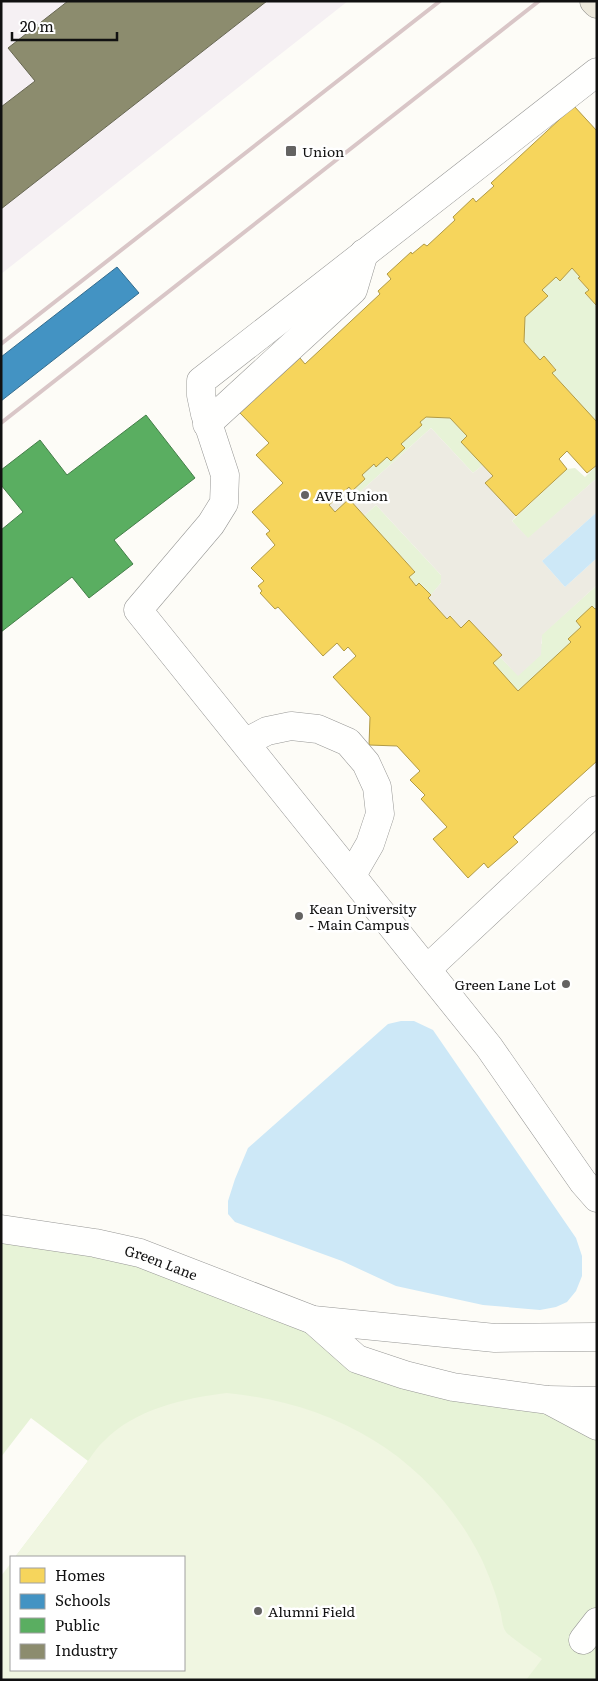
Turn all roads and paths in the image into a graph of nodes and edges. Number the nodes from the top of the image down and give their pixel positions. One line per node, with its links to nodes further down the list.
1 (594, 1): 2 (main road)
2 (597, 4)
3 (597, 72): 4 (street)
4 (364, 253): 5 (street); 5 (street)
5 (207, 424): 6 (street)
6 (246, 742): 8 (street); 8 (street)
7 (597, 810): 9 (street)
8 (352, 875): 9 (street)
9 (427, 969): 10 (street)
10 (597, 1198)
11 (1, 1230): 12 (street, Green Lane)
12 (313, 1320): 13 (street, Green Lane); 14 (street, Green Lane)
13 (596, 1335)
14 (548, 1400): 15 (street, Green Lane); 16 (street)
15 (597, 1401)
16 (597, 1426)

